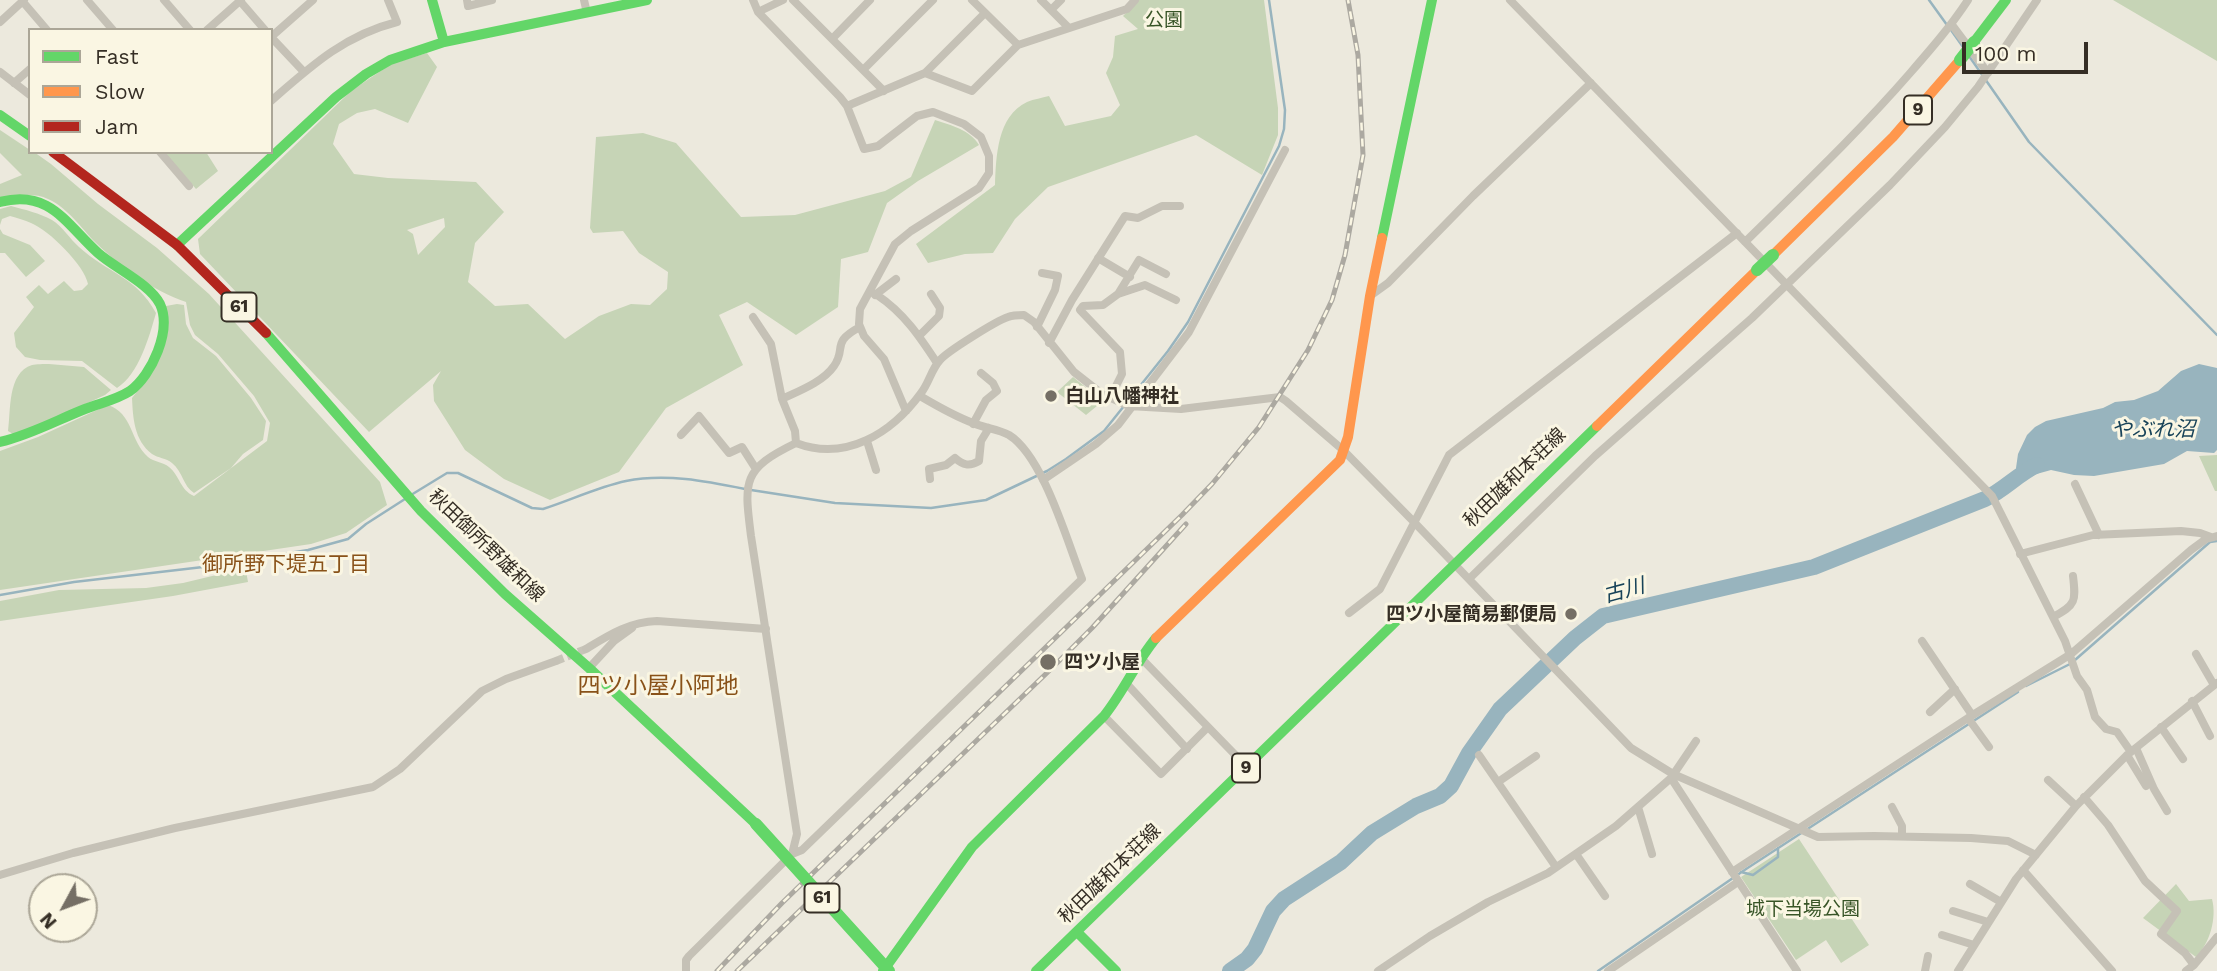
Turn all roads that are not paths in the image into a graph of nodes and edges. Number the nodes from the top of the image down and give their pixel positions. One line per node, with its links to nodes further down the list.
1 (87, 0): 33 (street)
2 (163, 0): 34 (street)
3 (240, 0): 35 (street); 36 (street)
4 (313, 0): 37 (street)
5 (388, 0): 45 (street)
6 (432, 0): 40 (main road)
7 (467, 0): 8 (street)
8 (492, 0)
9 (648, 0): 25 (main road)
10 (753, 0): 27 (street)
11 (783, 0): 27 (street)
12 (793, 0): 39 (street)
13 (870, 0): 39 (street)
14 (933, 0): 42 (street)
15 (972, 0): 28 (street)
16 (1041, 0): 26 (street)
17 (1062, 0): 26 (street)
18 (1135, 0): 31 (street)
19 (1432, 0): 74 (main road)
20 (1510, 0): 48 (street)
21 (1968, 0): 30 (street)
22 (2006, 0): 106 (main road, 秋田雄和本荘線 / 9, bridge)
23 (2037, 0): 47 (street)
24 (24, 1): 29 (street); 32 (street)
25 (586, 6): 40 (main road)
26 (1051, 10): 31 (street)
27 (758, 12): 53 (street)
28 (985, 13): 41 (street); 46 (street)
29 (0, 22)
30 (1952, 25): 47 (street); 63 (street)
31 (1068, 27): 41 (street)
32 (45, 28)
33 (111, 28)
34 (188, 28)
35 (209, 28)
36 (263, 28)
37 (273, 35)
38 (273, 39): 45 (street)
39 (832, 39): 42 (street)
40 (444, 42): 64 (main road)
41 (1018, 45): 46 (street)
42 (863, 70): 50 (street)
43 (28, 71): 49 (street)
44 (0, 72): 49 (street)
45 (304, 72): 52 (street)
46 (925, 73): 50 (street)
47 (1985, 77): 70 (street)
48 (1591, 82): 62 (street); 74 (street)
49 (15, 83): 51 (street)
50 (884, 91): 53 (street)
51 (28, 93)
52 (273, 99)
53 (847, 106): 73 (street)
54 (0, 115): 55 (main road)
55 (28, 135)
56 (1285, 150): 88 (street)
57 (56, 154): 64 (main road, 秋田御所野雄和線 / 61)
58 (162, 154): 59 (street)
59 (189, 186)
60 (0, 202): 94 (main road)
61 (1180, 206): 65 (street)
62 (1737, 233): 63 (street); 102 (street)
63 (1745, 242): 70 (street)
64 (177, 245): 119 (main road, 秋田御所野雄和線 / 61)
65 (1098, 258): 68 (street); 76 (street)
66 (1042, 273): 80 (street)
67 (1166, 274): 68 (street)
68 (1130, 276): 72 (street)
69 (896, 279): 73 (street)
70 (1787, 285): 105 (street); 108 (street)
71 (931, 294): 81 (street)
72 (1118, 294): 75 (street); 77 (street)
73 (873, 295): 79 (street); 81 (street)
74 (1370, 296): 96 (main road)
75 (1176, 300)
76 (1069, 306): 77 (street); 82 (street)
77 (1080, 310): 86 (street)
78 (753, 317): 87 (street)
79 (860, 327): 87 (street); 89 (street)
80 (1037, 327): 82 (street); 83 (street)
81 (920, 335): 83 (street)
82 (1049, 343): 86 (street)
83 (937, 363): 85 (street)
84 (981, 373): 90 (street)
85 (920, 396): 89 (street); 90 (street)
86 (1110, 398): 88 (street)
87 (782, 399): 95 (street)
88 (1130, 407): 96 (street); 99 (street)
89 (906, 411): 93 (street)
90 (973, 424): 91 (street)
91 (989, 428): 99 (street); 100 (street)
92 (681, 435): 97 (street)
93 (867, 441): 95 (street); 98 (street)
94 (0, 442)
95 (796, 443): 97 (street)
96 (1343, 450): 102 (street); 116 (main road)
97 (756, 469): 112 (street)
98 (876, 470)
99 (1041, 476): 149 (street)
100 (930, 479)
101 (2074, 484): 103 (street)
102 (1413, 521): 106 (street); 109 (street)
103 (2099, 535): 104 (street); 105 (street)
104 (2214, 537): 117 (street)
105 (2020, 554): 110 (street)
106 (1454, 564): 108 (street); 137 (main road, 秋田雄和本荘線 / 9)
107 (2073, 576): 110 (street)
108 (1469, 579): 138 (street)
109 (1349, 613)
110 (2053, 617): 117 (street)
111 (640, 622): 112 (street); 114 (street); 119 (street)
112 (766, 629): 149 (street)
113 (1922, 641): 122 (street)
114 (586, 649)
115 (2196, 654): 121 (street)
116 (1140, 657): 120 (main road); 127 (street)
117 (2072, 658): 126 (street); 133 (street)
118 (556, 661): 155 (street)
119 (589, 668): 171 (main road, 秋田御所野雄和線 / 61, bridge)
120 (1126, 684): 125 (main road); 132 (street)
121 (2215, 684): 123 (street)
122 (1955, 689): 124 (street); 126 (street)
123 (2192, 701): 128 (street); 129 (street)
124 (1930, 712)
125 (1104, 716): 132 (street); 170 (main road)
126 (1971, 720): 131 (street); 147 (street)
127 (1208, 727): 132 (street); 137 (street)
128 (2161, 727): 133 (street); 136 (street)
129 (2210, 736)
130 (1696, 741): 138 (street)
131 (1989, 747)
132 (1187, 749)
133 (2131, 751): 141 (street); 142 (street); 146 (street)
134 (1479, 755): 140 (street)
135 (1536, 756): 140 (street)
136 (2183, 759)
137 (1247, 767): 162 (main road, 秋田雄和本荘線 / 9)
138 (1672, 776): 144 (street); 147 (street); 156 (street)
139 (2048, 780): 143 (street)
140 (1498, 782): 153 (street)
141 (2146, 786)
142 (2084, 797): 143 (street); 167 (street)
143 (2076, 806): 152 (street)
144 (1637, 807): 150 (street); 151 (street)
145 (1892, 807): 148 (street)
146 (2167, 811)
147 (1803, 830): 148 (street); 156 (street)
148 (1902, 836): 152 (street)
149 (792, 854): 169 (street)
150 (1576, 854): 153 (street); 158 (street)
151 (1652, 854)
152 (2036, 855): 154 (street)
153 (1556, 867): 174 (street)
154 (2023, 870): 159 (street); 178 (street)
155 (0, 875)
156 (1735, 877): 175 (street); 176 (street)
157 (1969, 884): 159 (street)
158 (1605, 896)
159 (2001, 902): 161 (street)
160 (1953, 911): 161 (street)
161 (1988, 922): 165 (street)
162 (1077, 932): 172 (main road, 秋田雄和本荘線 / 9); 173 (main road)
163 (1942, 935): 165 (street)
164 (2217, 937): 167 (street)
165 (1974, 945): 168 (street)
166 (1928, 956): 177 (street)
167 (2194, 965): 179 (street)
168 (1960, 970)
169 (686, 971)
170 (883, 971)
171 (890, 971)
172 (1036, 971)
173 (1116, 971)
174 (1378, 971)
175 (1608, 971)
176 (1797, 971)
177 (1925, 971)
178 (2112, 971)
179 (2186, 971)

